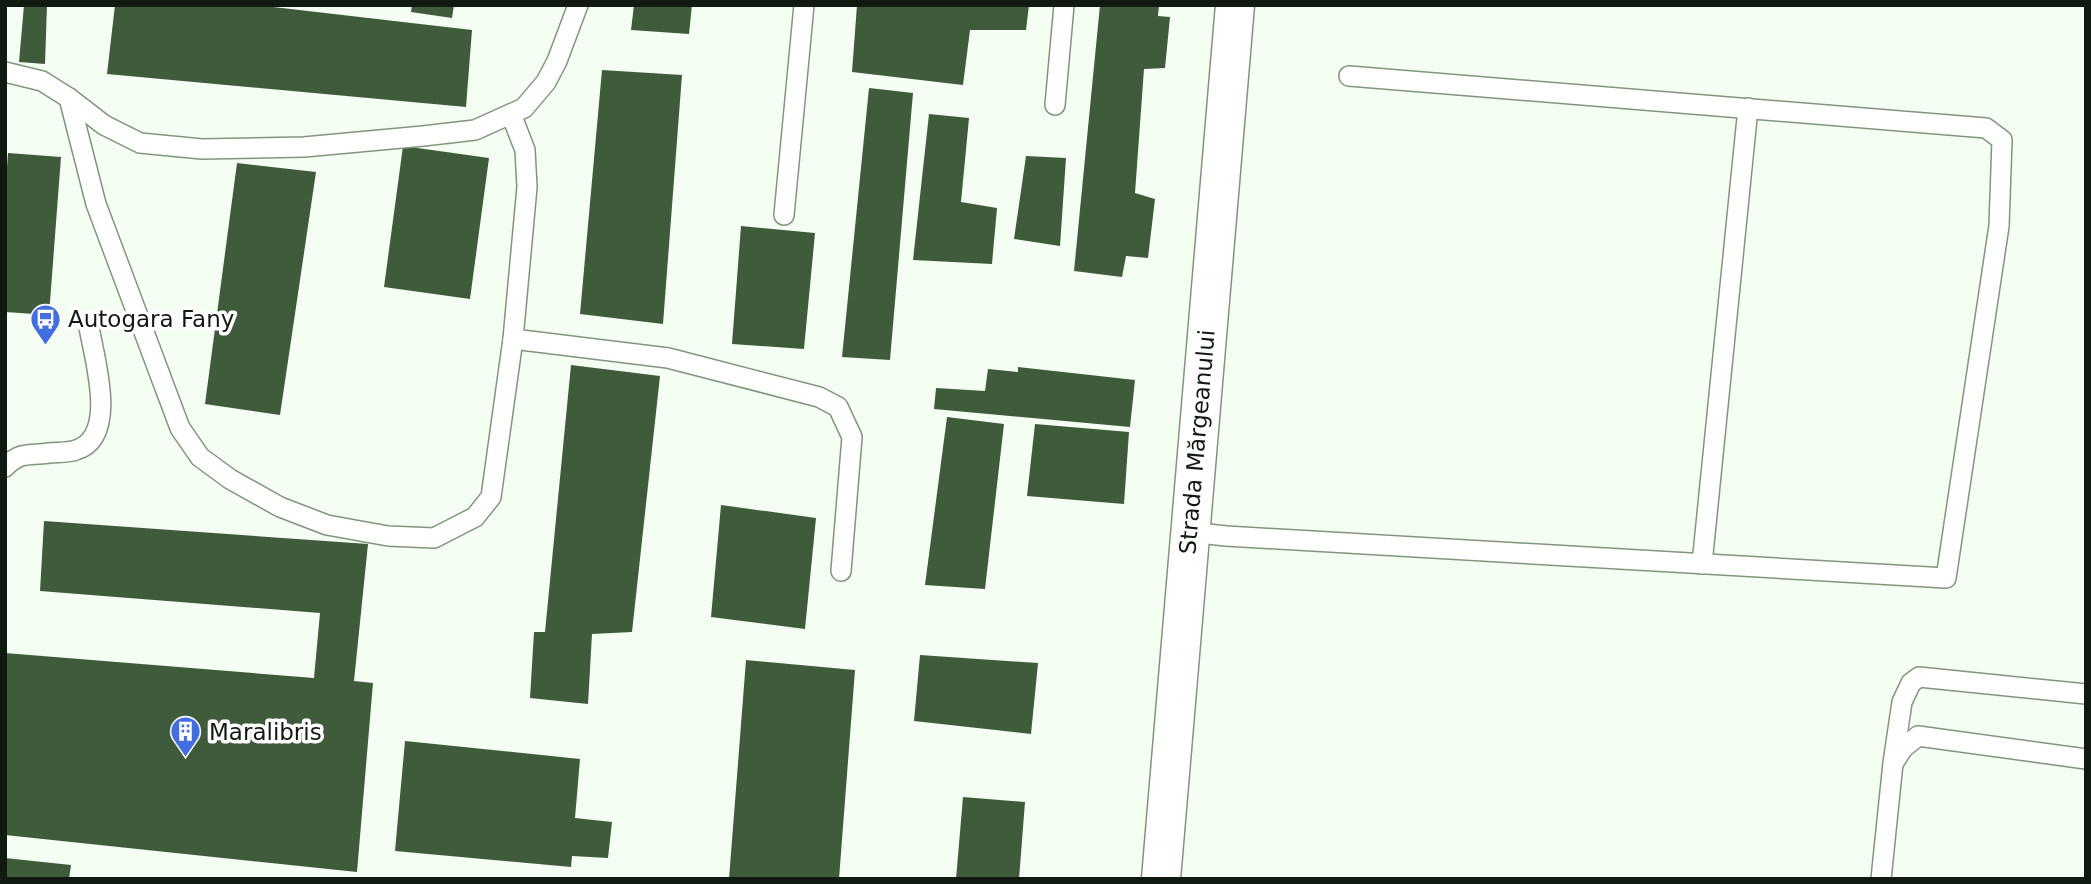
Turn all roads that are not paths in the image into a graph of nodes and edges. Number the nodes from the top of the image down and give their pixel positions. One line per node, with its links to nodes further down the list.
1 (578, 5): 10 (lane)
2 (804, 5): 11 (lane)
3 (1064, 5): 8 (lane)
4 (1234, 5): 15 (street, Strada Mărgeanului)
5 (5, 72): 7 (lane)
6 (1349, 76): 9 (lane)
7 (69, 97): 10 (lane); 13 (lane)
8 (1055, 105)
9 (1748, 108): 16 (lane); 16 (lane)
10 (511, 114): 13 (lane)
11 (784, 215)
12 (89, 327): 14 (lane)
13 (513, 339): 17 (lane)
14 (5, 467)
15 (1190, 532): 16 (lane); 21 (street, Strada Mărgeanului)
16 (1702, 564)
17 (841, 571)
18 (2086, 694): 20 (lane)
19 (2086, 759): 20 (lane)
20 (1893, 763): 22 (lane)
21 (1161, 879)
22 (1881, 879)

